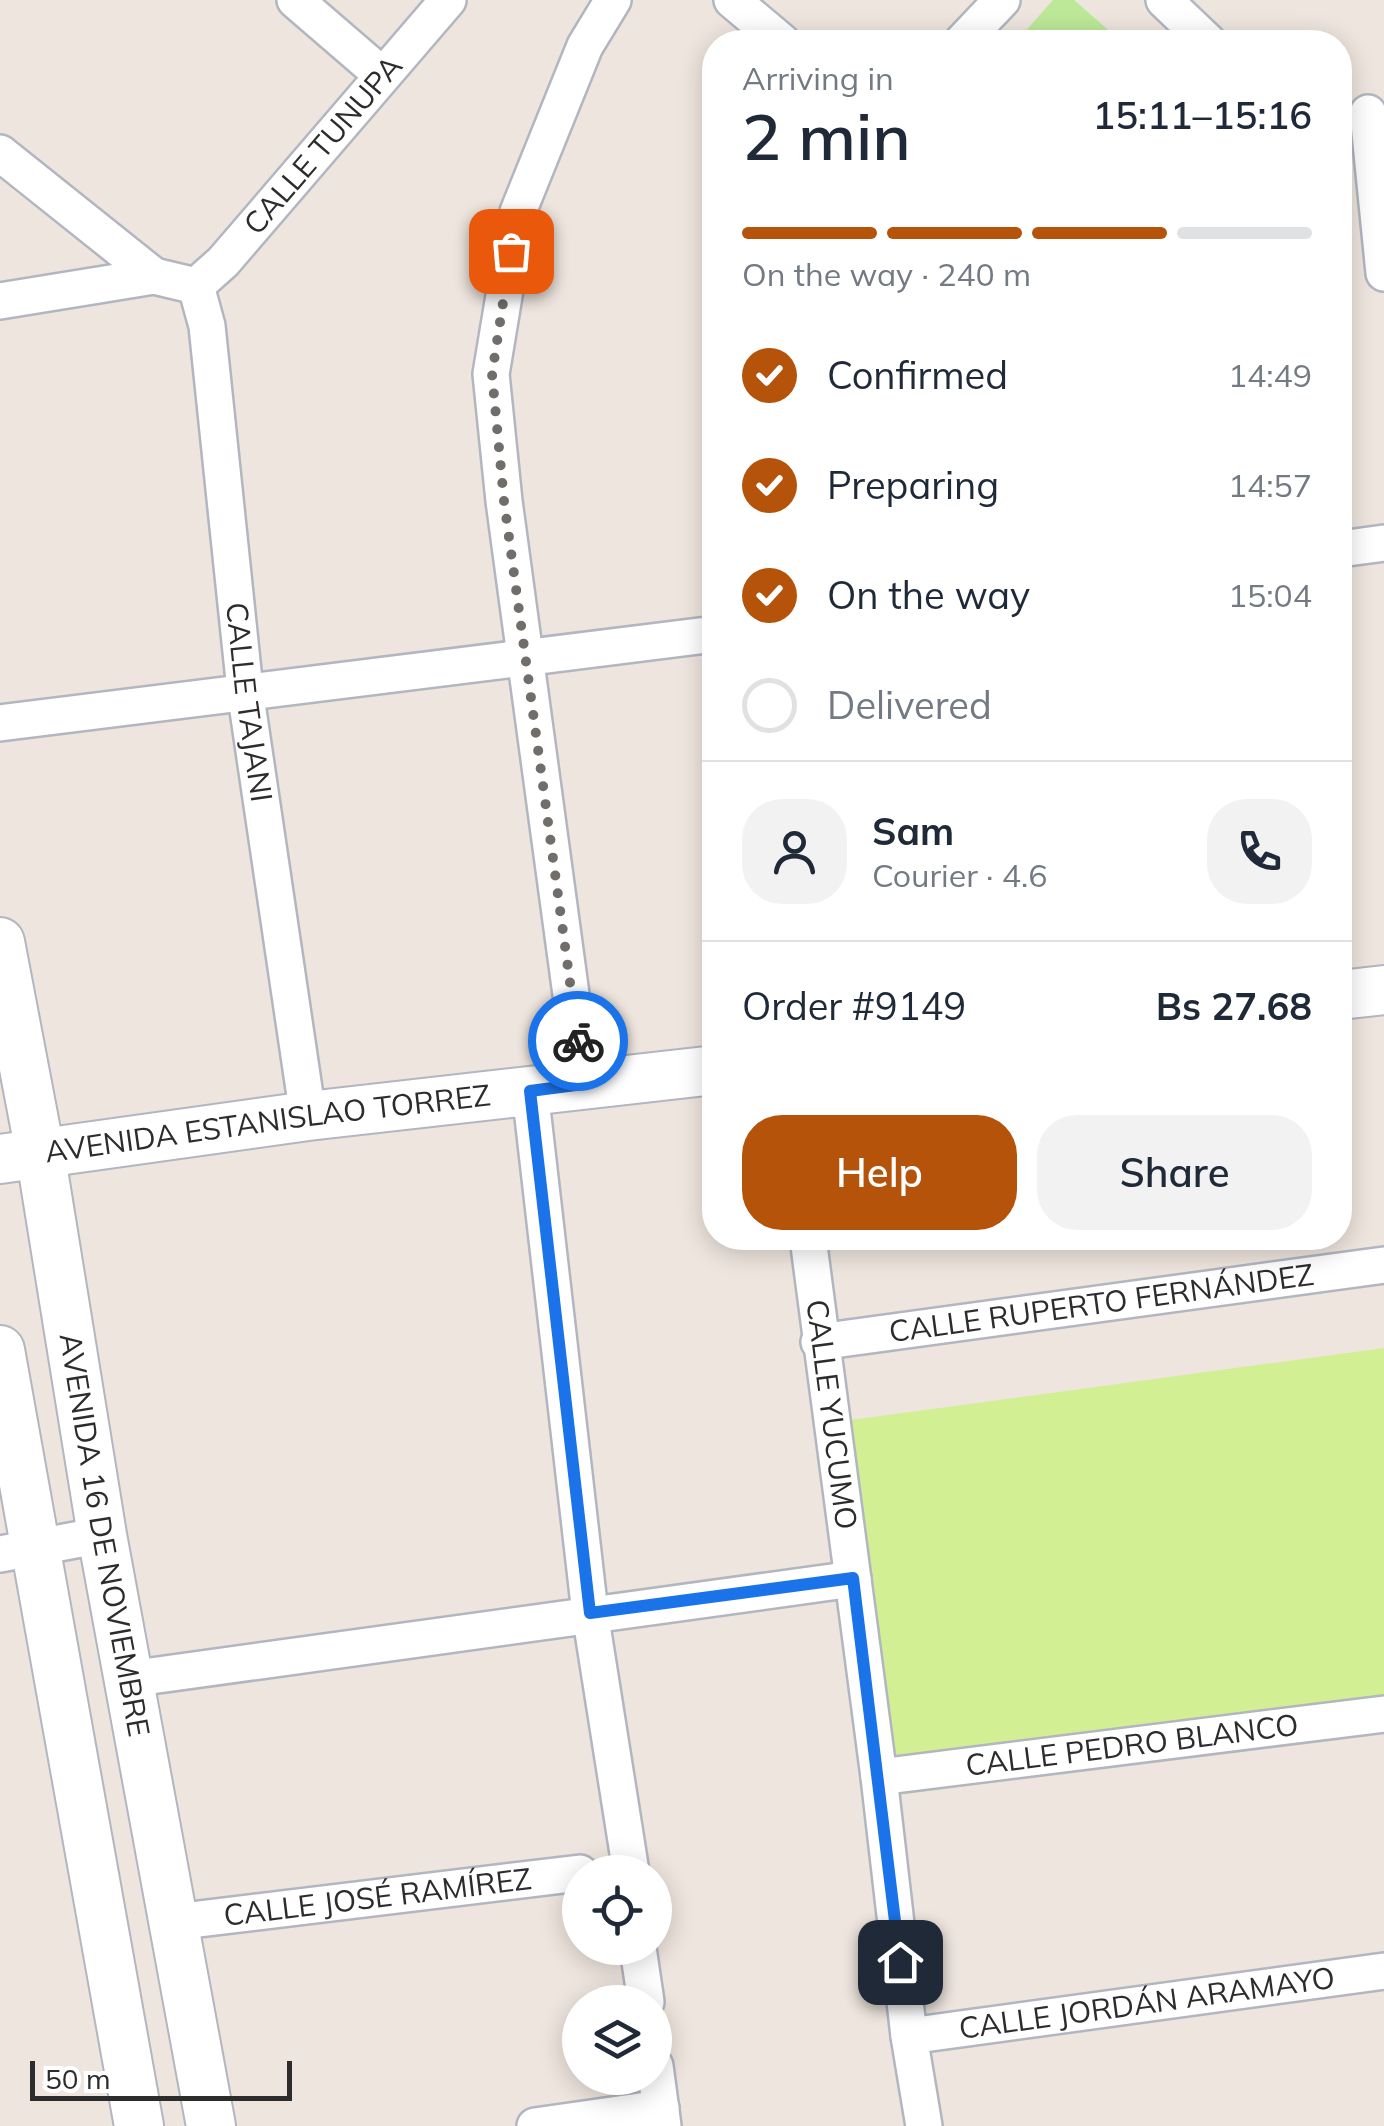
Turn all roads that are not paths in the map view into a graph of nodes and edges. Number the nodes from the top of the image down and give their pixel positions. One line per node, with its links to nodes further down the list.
1 (296, 0): 10 (street)
2 (448, 0): 10 (street, CALLE TUNUPA)
3 (614, 0): 20 (street)
4 (732, 0): 7 (street)
5 (1002, 0): 8 (street)
6 (1164, 0): 9 (street)
7 (768, 30)
8 (973, 30)
9 (1195, 30)
10 (382, 74): 15 (street, CALLE TUNUPA)
11 (1364, 114): 13 (street)
12 (0, 153): 14 (street)
13 (1384, 273)
14 (154, 276): 15 (street); 16 (street)
15 (196, 286): 21 (street, CALLE TAJANI)
16 (0, 302)
17 (1384, 543): 18 (street)
18 (1352, 547)
19 (702, 636): 20 (street)
20 (526, 658): 21 (street); 27 (street)
21 (245, 690): 22 (street); 29 (street, CALLE TAJANI)
22 (0, 723)
23 (0, 942): 30 (street, AVENIDA 16 DE NOVIEMBRE)
24 (1384, 990): 25 (street)
25 (1352, 994)
26 (702, 1071): 27 (street, AVENIDA ESTANISLAO TORREZ)
27 (583, 1084): 28 (street, AVENIDA ESTANISLAO TORREZ)
28 (530, 1091): 29 (street, AVENIDA ESTANISLAO TORREZ); 38 (street)
29 (308, 1116): 30 (street, AVENIDA ESTANISLAO TORREZ)
30 (20, 1156): 35 (street, AVENIDA 16 DE NOVIEMBRE)
31 (809, 1250): 33 (street, CALLE YUCUMO)
32 (1384, 1265): 33 (street, CALLE RUPERTO FERNÁNDEZ)
33 (819, 1342): 37 (street, CALLE YUCUMO)
34 (0, 1350): 36 (street)
35 (102, 1535): 36 (street); 39 (street, AVENIDA 16 DE NOVIEMBRE)
36 (18, 1551): 48 (street)
37 (853, 1578): 38 (street); 41 (street, CALLE YUCUMO)
38 (590, 1613): 39 (street); 42 (street)
39 (130, 1679): 44 (street, AVENIDA 16 DE NOVIEMBRE)
40 (1384, 1714): 41 (street, CALLE PEDRO BLANCO)
41 (879, 1777): 46 (street, CALLE YUCUMO)
42 (629, 1855)
43 (562, 1875): 44 (street, CALLE JOSÉ RAMÍREZ)
44 (174, 1922): 49 (street, AVENIDA 16 DE NOVIEMBRE)
45 (1384, 1972): 46 (street, CALLE JORDÁN ARAMAYO)
46 (909, 2036): 51 (street, CALLE YUCUMO)
47 (662, 2117): 50 (street)
48 (139, 2126)
49 (211, 2126)
50 (535, 2126)
51 (924, 2126)

